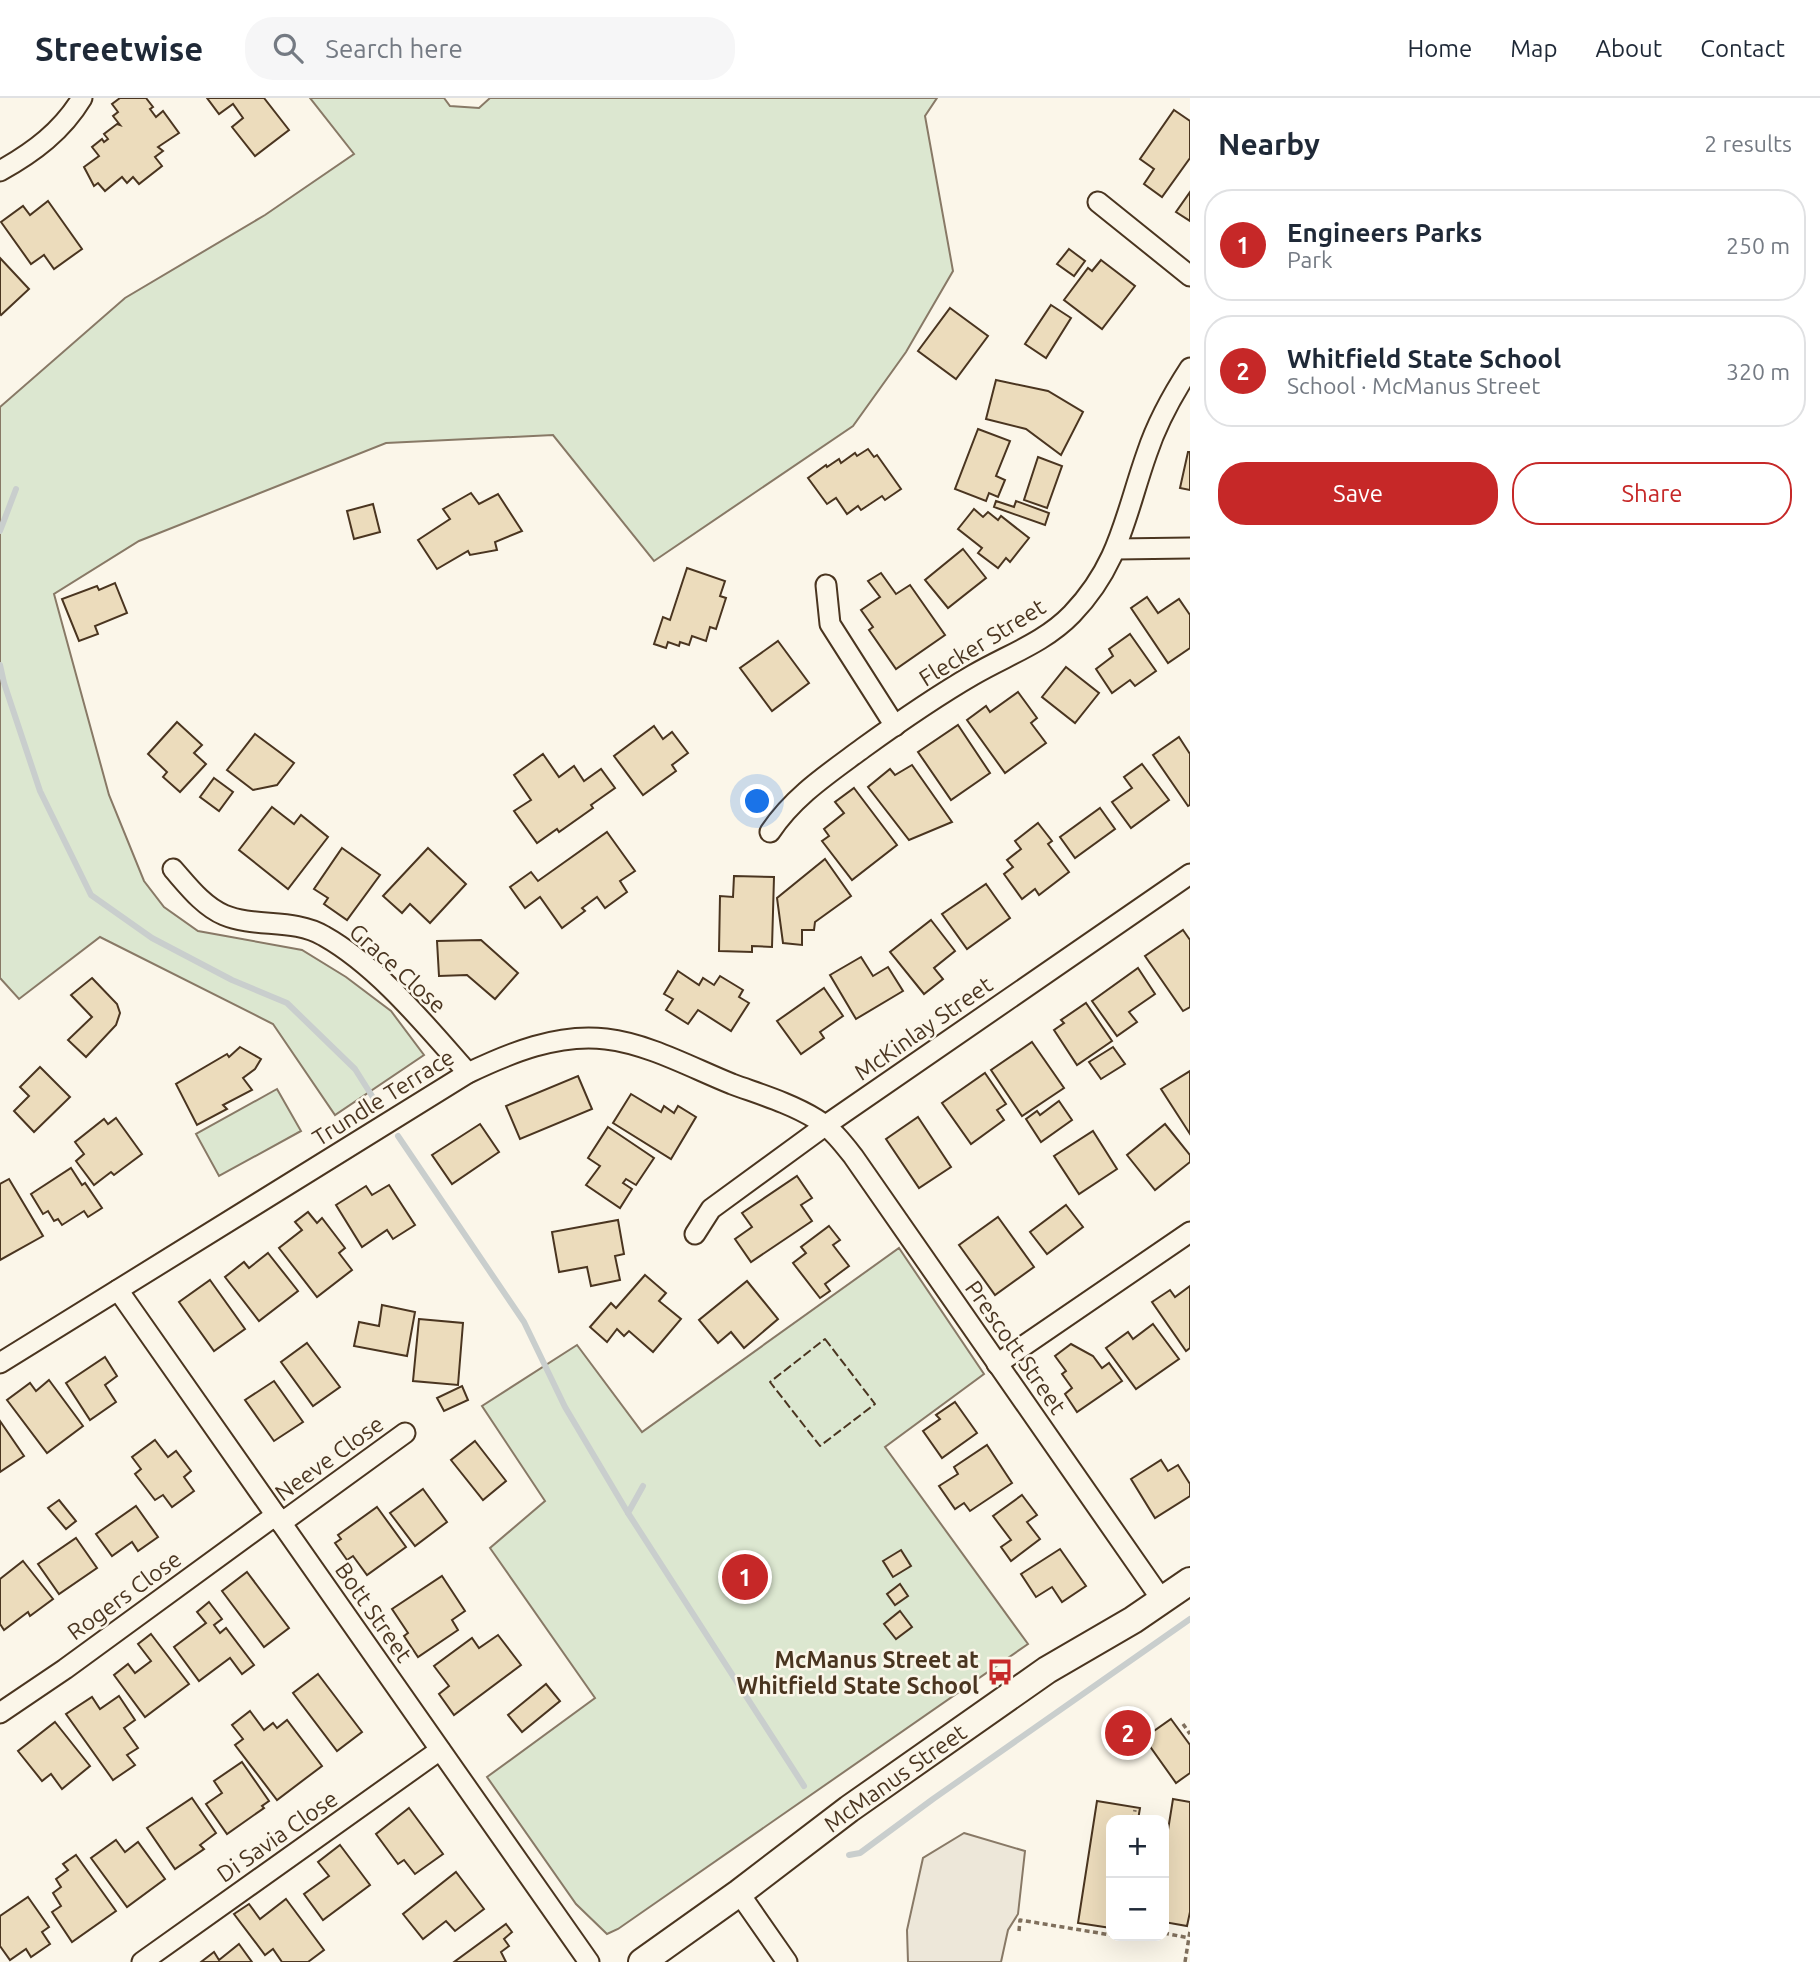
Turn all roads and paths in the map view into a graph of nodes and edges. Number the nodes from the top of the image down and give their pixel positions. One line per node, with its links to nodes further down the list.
1 (82, 98): 2 (street)
2 (0, 170)
3 (1098, 202): 4 (street)
4 (1190, 276)
5 (1190, 368): 7 (street, Flecker Street)
6 (1190, 548): 7 (street)
7 (1116, 550): 9 (street, Flecker Street)
8 (826, 585): 9 (street)
9 (895, 726): 10 (street, Flecker Street)
10 (769, 832)
11 (173, 869): 13 (street, Grace Close)
12 (1190, 874): 14 (street, McKinlay Street)
13 (468, 1073): 14 (street, Trundle Terrace); 17 (street, Trundle Terrace)
14 (826, 1125): 16 (street, McKinlay Street); 19 (street, Prescott Street)
15 (1190, 1232): 19 (street)
16 (695, 1234)
17 (118, 1290): 18 (street, Trundle Terrace); 21 (street, Bott Street)
18 (0, 1363)
19 (997, 1364): 23 (street, Prescott Street)
20 (405, 1433): 21 (street, Neeve Close)
21 (278, 1519): 24 (street, Rogers Close); 27 (street, Bott Street)
22 (1190, 1581): 23 (street, McManus Street)
23 (1162, 1600): 30 (street, McManus Street)
24 (0, 1713)
25 (1182, 1724): 26 (path)
26 (1190, 1734)
27 (440, 1750): 36 (street, Di Savia Close); 37 (street, Bott Street)
28 (1135, 1810): 29 (path)
29 (1134, 1815)
30 (739, 1893): 38 (street, McManus Street); 39 (street)
31 (1019, 1931): 34 (path)
32 (1190, 1931): 35 (path)
33 (1169, 1934): 35 (path)
34 (1106, 1935)
35 (1189, 1938): 40 (path)
36 (142, 1962)
37 (589, 1962)
38 (642, 1962)
39 (787, 1962)
40 (1185, 1962)

